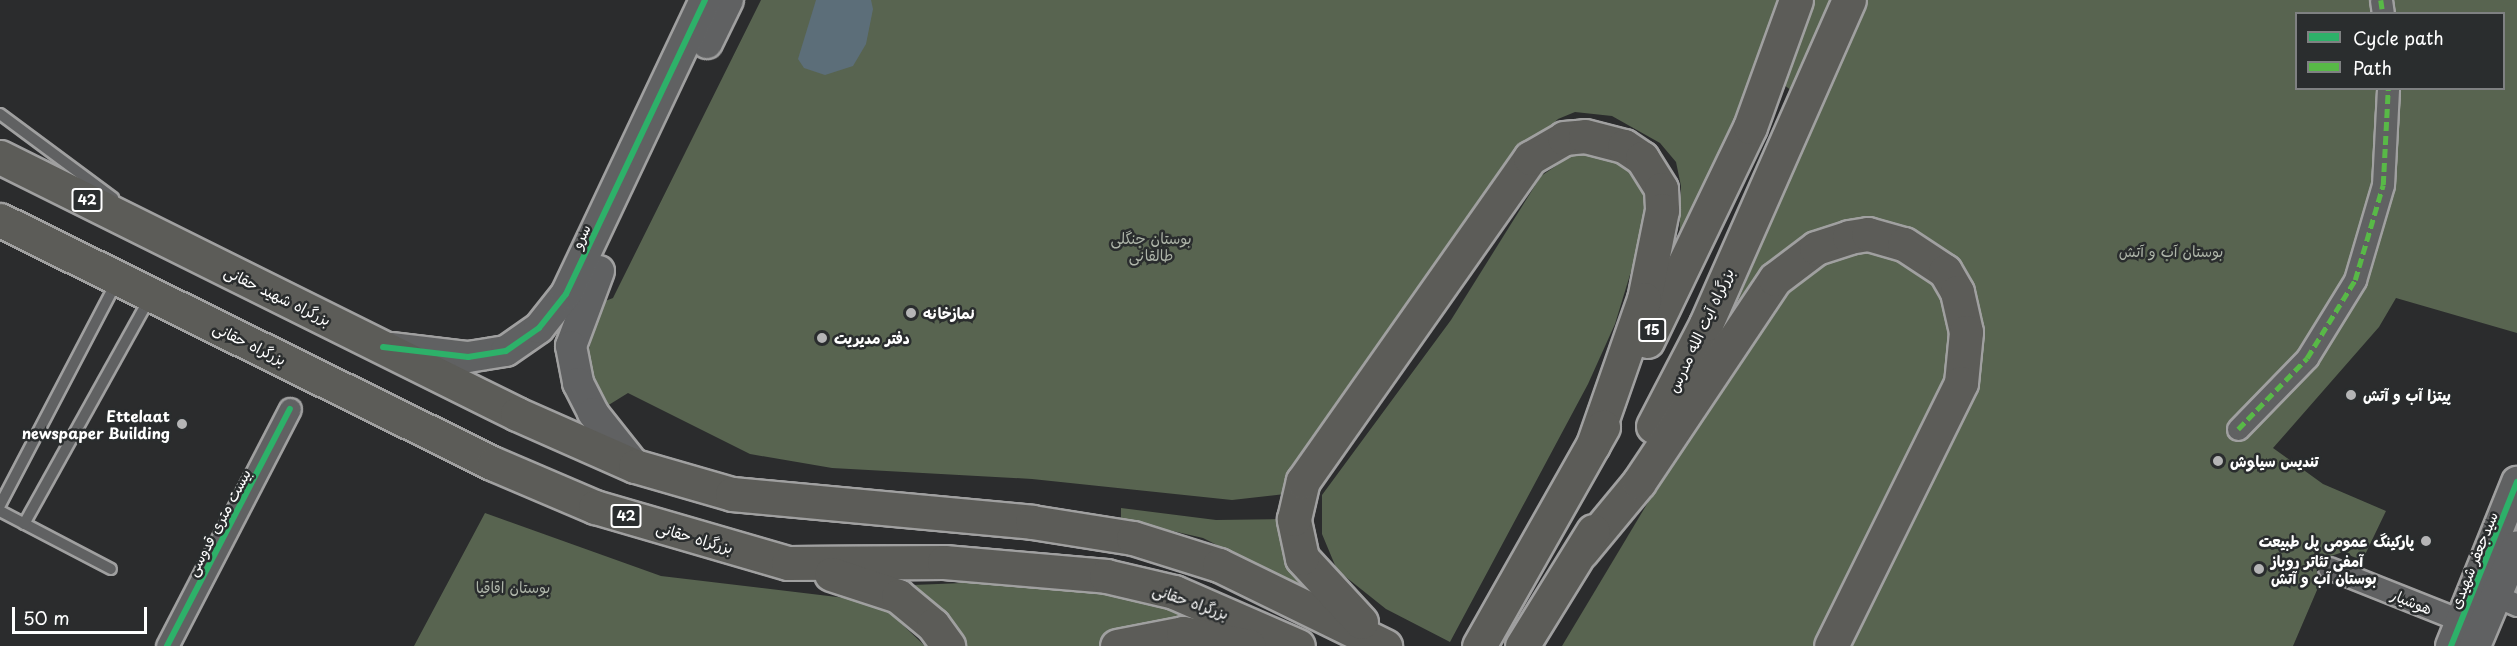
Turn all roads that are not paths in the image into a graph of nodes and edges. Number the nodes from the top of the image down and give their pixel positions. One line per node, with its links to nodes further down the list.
1 (705, 0): 12 (street, سرو)
2 (728, 0): 16 (street, سرو)
3 (1796, 0): 15 (highway, 15)
4 (1848, 0): 22 (highway, بزرگراه آیت الله مدرس)
5 (2388, 90): 14 (street)
6 (0, 114): 9 (lane)
7 (0, 157): 9 (highway, 42)
8 (0, 220): 10 (highway, بزرگراه حقانی / 42)
9 (173, 243): 12 (highway, بزرگراه شهید حقانی / 42)
10 (119, 278): 11 (highway, بزرگراه حقانی / 42); 18 (lane)
11 (152, 295): 20 (lane); 23 (highway, بزرگراه حقانی / 42)
12 (383, 347): 16 (highway, 42)
13 (290, 409): 29 (street, بیست متری قدوسی)
14 (2238, 429)
15 (1593, 446): 28 (highway, 15); 34 (highway)
16 (635, 466): 34 (highway, 42)
17 (2517, 482): 26 (street, سیدجعفر شهیدی)
18 (0, 505)
19 (0, 511): 20 (lane)
20 (24, 524): 25 (lane)
21 (2517, 546): 26 (street, سیدجعفر شهیدی)
22 (1582, 551): 35 (highway, بزرگراه آیت الله مدرس); 36 (highway)
23 (788, 563): 30 (highway); 33 (highway, بزرگراه حقانی / 42)
24 (2329, 568): 27 (street, هوشیار)
25 (111, 569)
26 (2496, 596): 27 (street, سیدجعفر شهیدی)
27 (2468, 636)
28 (1479, 643)
29 (167, 646)
30 (948, 646)
31 (1117, 646): 32 (highway)
32 (1249, 646)
33 (1298, 646)
34 (1385, 646)
35 (1522, 646)
36 (1831, 646)

